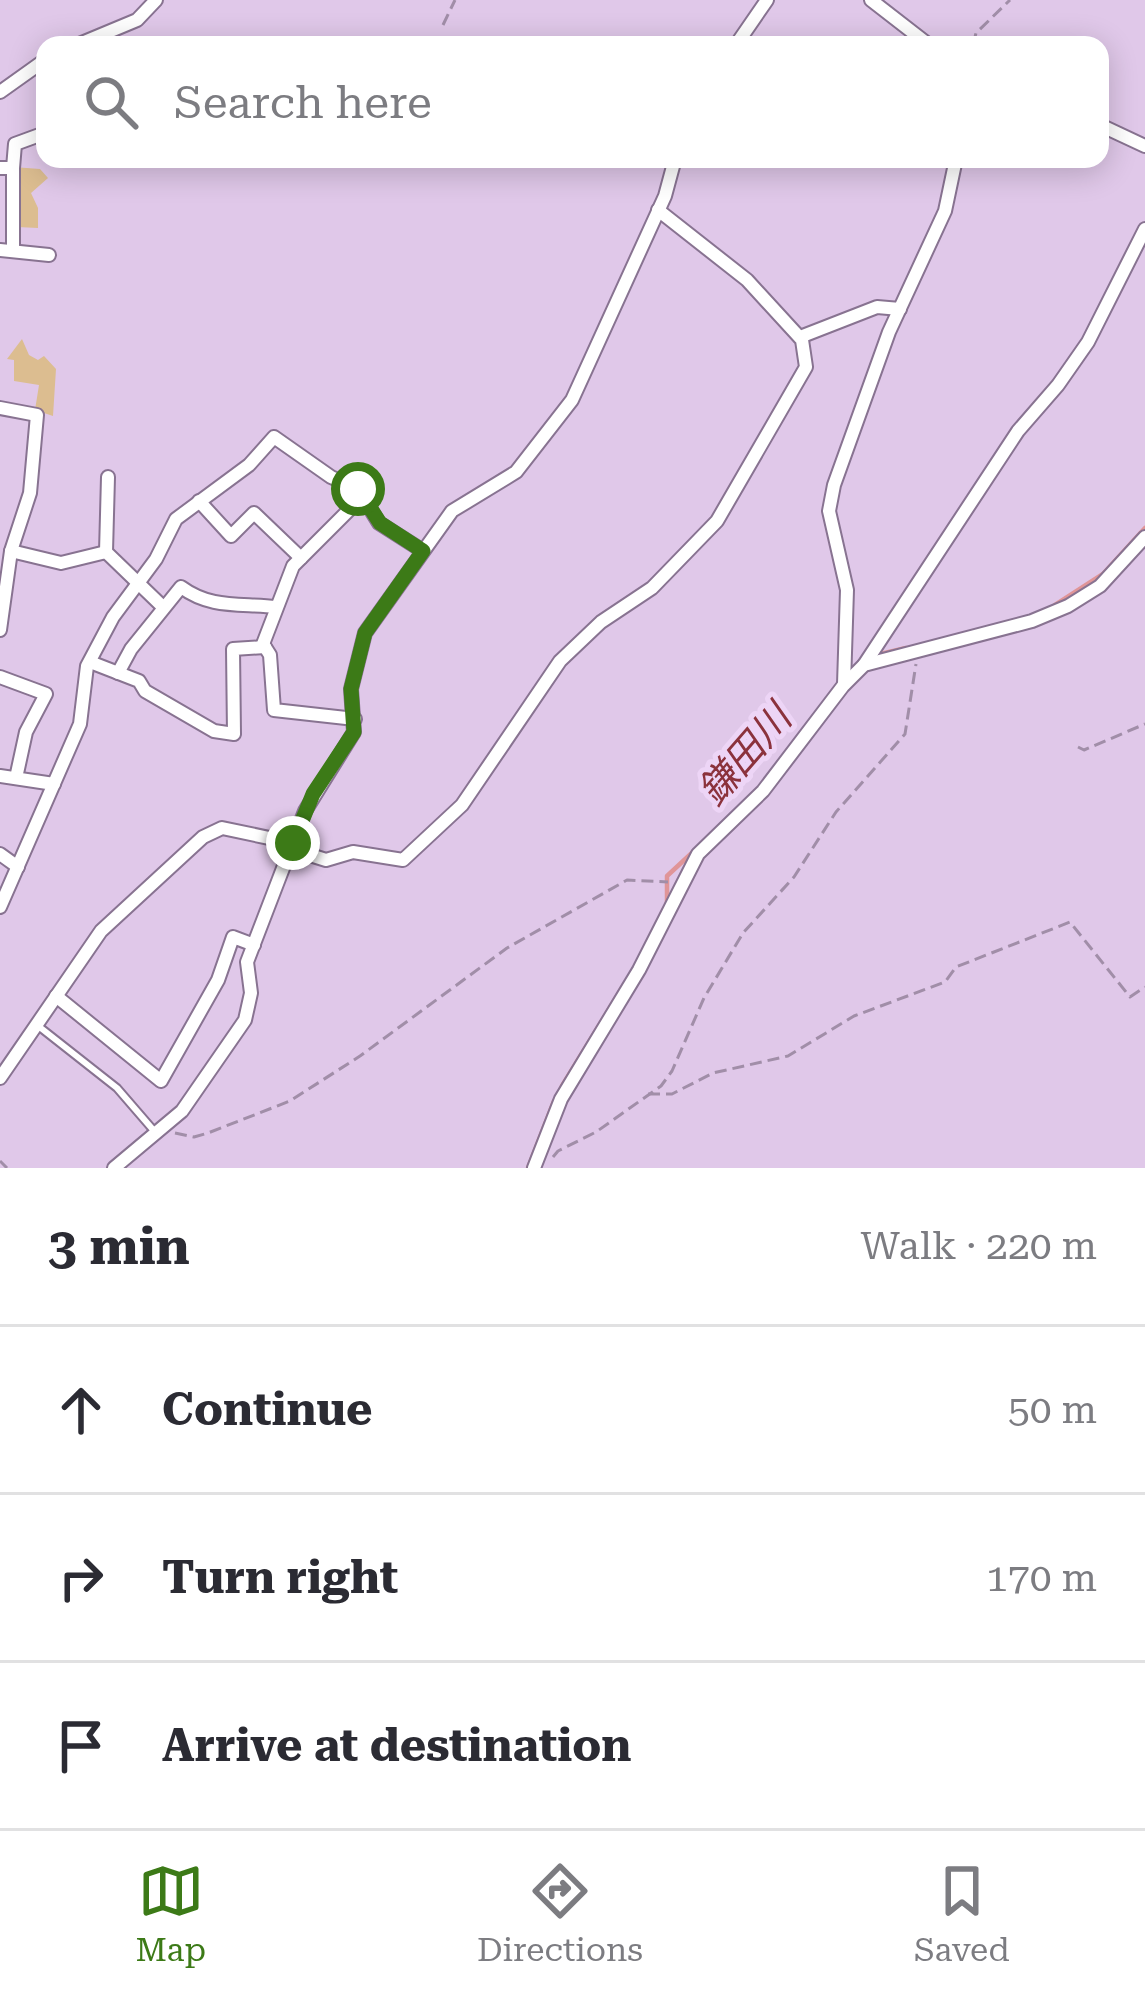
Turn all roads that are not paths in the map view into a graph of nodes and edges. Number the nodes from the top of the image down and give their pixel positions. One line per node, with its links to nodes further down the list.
1 (156, 0): 4 (street)
2 (767, 0): 5 (street)
3 (871, 0): 6 (street)
4 (98, 36)
5 (742, 36)
6 (917, 36)
7 (36, 67): 8 (street)
8 (0, 92)
9 (1109, 128): 11 (street)
10 (36, 136): 12 (street)
11 (1145, 146)
12 (7, 168): 17 (street)
13 (672, 168): 15 (street)
14 (954, 168): 19 (street)
15 (658, 211): 20 (street); 27 (street)
16 (1145, 229): 37 (street)
17 (7, 251): 18 (street)
18 (49, 255)
19 (900, 309): 20 (street); 40 (street)
20 (800, 337): 45 (street)
21 (0, 409): 26 (street)
22 (108, 477): 28 (street)
23 (363, 496): 24 (street); 27 (street); 29 (street)
24 (199, 501): 29 (street); 30 (street)
25 (1145, 537): 37 (street)
26 (11, 551): 28 (street); 31 (street)
27 (423, 551): 41 (street)
28 (106, 552): 30 (street)
29 (302, 558): 33 (street)
30 (138, 582): 32 (street); 36 (street)
31 (2, 604): 34 (street)
32 (163, 607): 33 (street); 38 (street)
33 (276, 607): 35 (street)
34 (0, 630)
35 (265, 647): 38 (street); 41 (street)
36 (90, 662): 38 (street); 44 (street)
37 (865, 665): 40 (street)
38 (118, 673)
39 (0, 677): 43 (street)
40 (844, 686): 54 (street)
41 (355, 719): 45 (street)
42 (0, 776): 43 (street)
43 (16, 778): 44 (street)
44 (54, 784): 47 (street)
45 (292, 846): 49 (street); 50 (street)
46 (0, 854): 47 (street)
47 (18, 867): 48 (street)
48 (0, 907)
49 (254, 945): 50 (street); 53 (street)
50 (56, 996): 51 (street)
51 (37, 1025): 52 (street); 53 (lane)
52 (0, 1078)
53 (161, 1132): 55 (street)
54 (539, 1167)
55 (114, 1168)

